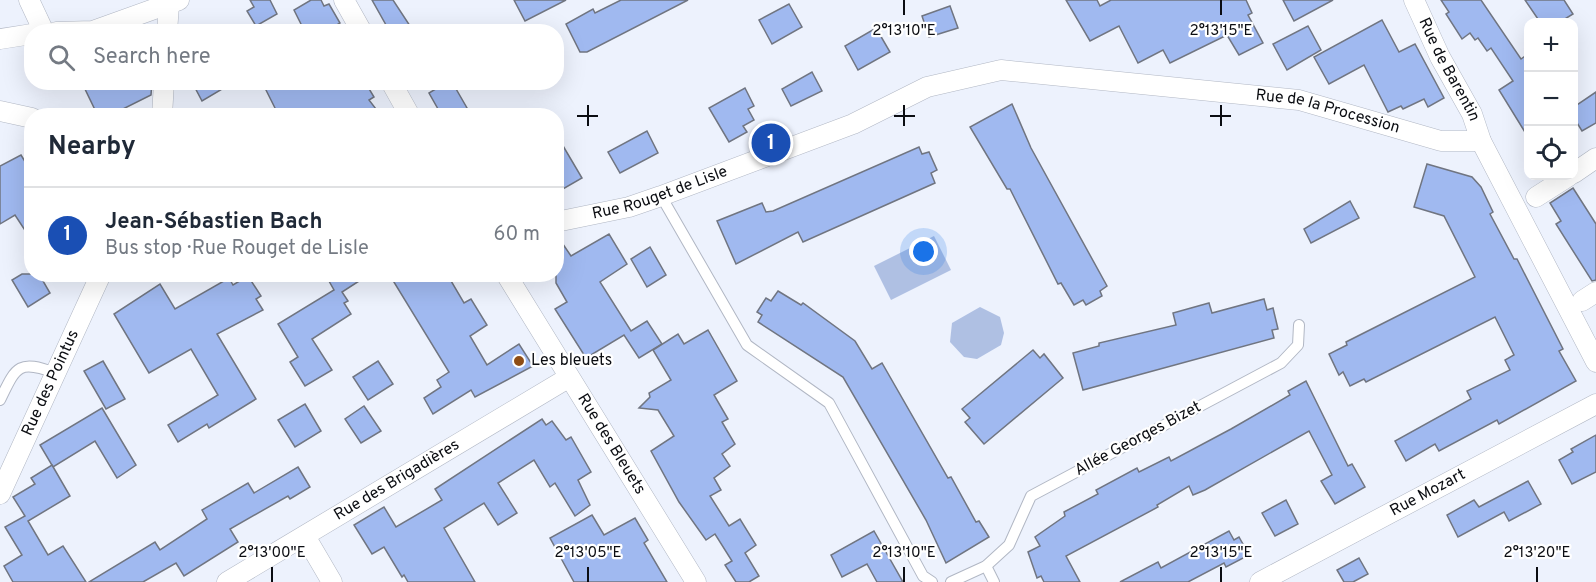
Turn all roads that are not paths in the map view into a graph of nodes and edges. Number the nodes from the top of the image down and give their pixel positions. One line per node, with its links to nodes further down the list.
1 (29, 0): 5 (street)
2 (344, 0): 8 (street)
3 (1414, 0): 18 (street, Rue de Barentin)
4 (174, 3): 6 (street); 7 (street)
5 (40, 24)
6 (113, 24)
7 (169, 24)
8 (358, 24)
9 (24, 35): 10 (street)
10 (0, 39)
11 (927, 87): 18 (street, Rue de la Procession); 22 (street, Rue Rouget de Lisle)
12 (164, 90): 14 (street)
13 (395, 90): 15 (street)
14 (162, 108)
15 (406, 108)
16 (0, 111): 17 (street)
17 (24, 116)
18 (1481, 141): 27 (street)
19 (1596, 158): 20 (street)
20 (1578, 169)
21 (1563, 180): 23 (street)
22 (661, 196): 24 (street, Rue Rouget de Lisle); 40 (lane)
23 (1536, 197)
24 (564, 220)
25 (97, 282): 30 (street, Rue des Pointus)
26 (511, 282): 31 (street, Rue des Bleuets)
27 (1582, 301): 29 (street)
28 (1299, 326): 36 (lane, Allée Georges Bizet)
29 (1596, 362)
30 (55, 374): 32 (lane); 34 (street, Rue des Pointus)
31 (568, 378): 35 (street, Rue des Brigadières); 39 (street, Rue des Bleuets)
32 (0, 400)
33 (1596, 404): 43 (street, Rue Mozart)
34 (0, 494)
35 (305, 536): 37 (street, Rue des Brigadières); 38 (street)
36 (986, 566): 41 (lane, Allée Georges Bizet); 42 (lane)
37 (227, 582)
38 (332, 582)
39 (696, 582)
40 (932, 582)
41 (951, 582)
42 (994, 582)
43 (1260, 582)

